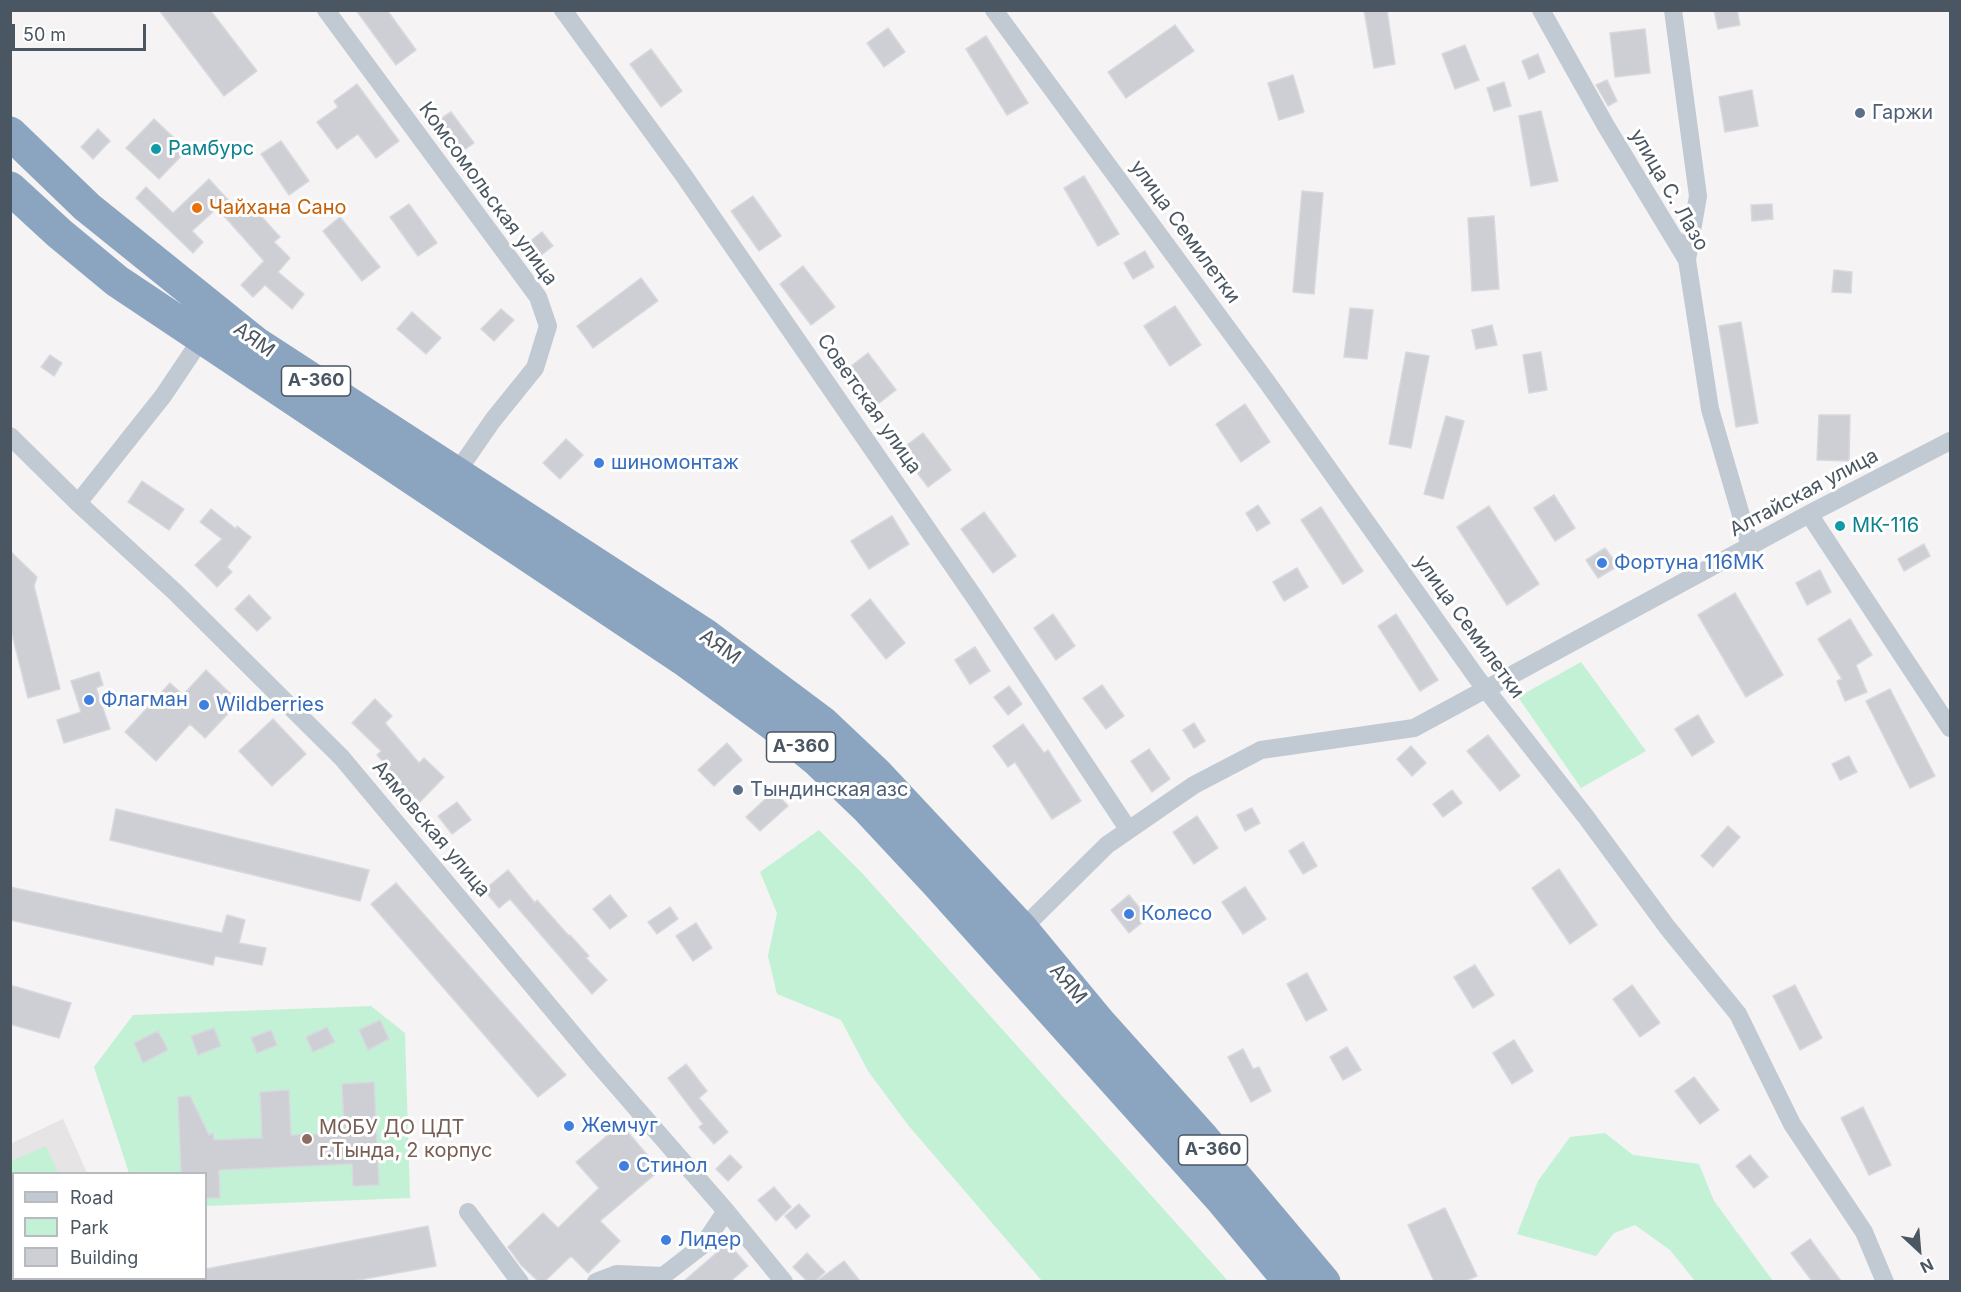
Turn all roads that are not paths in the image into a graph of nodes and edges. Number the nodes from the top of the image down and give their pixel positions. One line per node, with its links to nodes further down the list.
1 (326, 10): 12 (street, Комсомольская улица)
2 (563, 10): 18 (street, Советская улица)
3 (994, 10): 16 (street, улица Семилетки)
4 (1541, 10): 8 (street, улица С. Лазо)
5 (1673, 10): 8 (street)
6 (10, 133): 12 (highway, АЯМ / А-360)
7 (10, 188): 9 (highway, АЯМ / А-360)
8 (1687, 260): 15 (street, улица С. Лазо)
9 (202, 338): 13 (street); 25 (highway, АЯМ / А-360)
10 (10, 436): 13 (street, Аямовская улица)
11 (1950, 441): 14 (street, Алтайская улица)
12 (457, 472): 19 (highway, АЯМ / А-360)
13 (78, 503): 20 (street, Аямовская улица)
14 (1809, 514): 15 (street, Алтайская улица); 17 (street)
15 (1750, 546): 16 (street, Алтайская улица)
16 (1485, 689): 18 (street, Алтайская улица); 27 (street, улица Семилетки)
17 (1950, 728)
18 (1128, 829): 19 (street, Алтайская улица)
19 (1022, 929): 26 (highway, АЯМ / А-360)
20 (726, 1211): 23 (street); 24 (street, Аямовская улица)
21 (468, 1212): 22 (street)
22 (520, 1281)
23 (596, 1281)
24 (784, 1281)
25 (1290, 1281)
26 (1323, 1281)
27 (1885, 1281)

